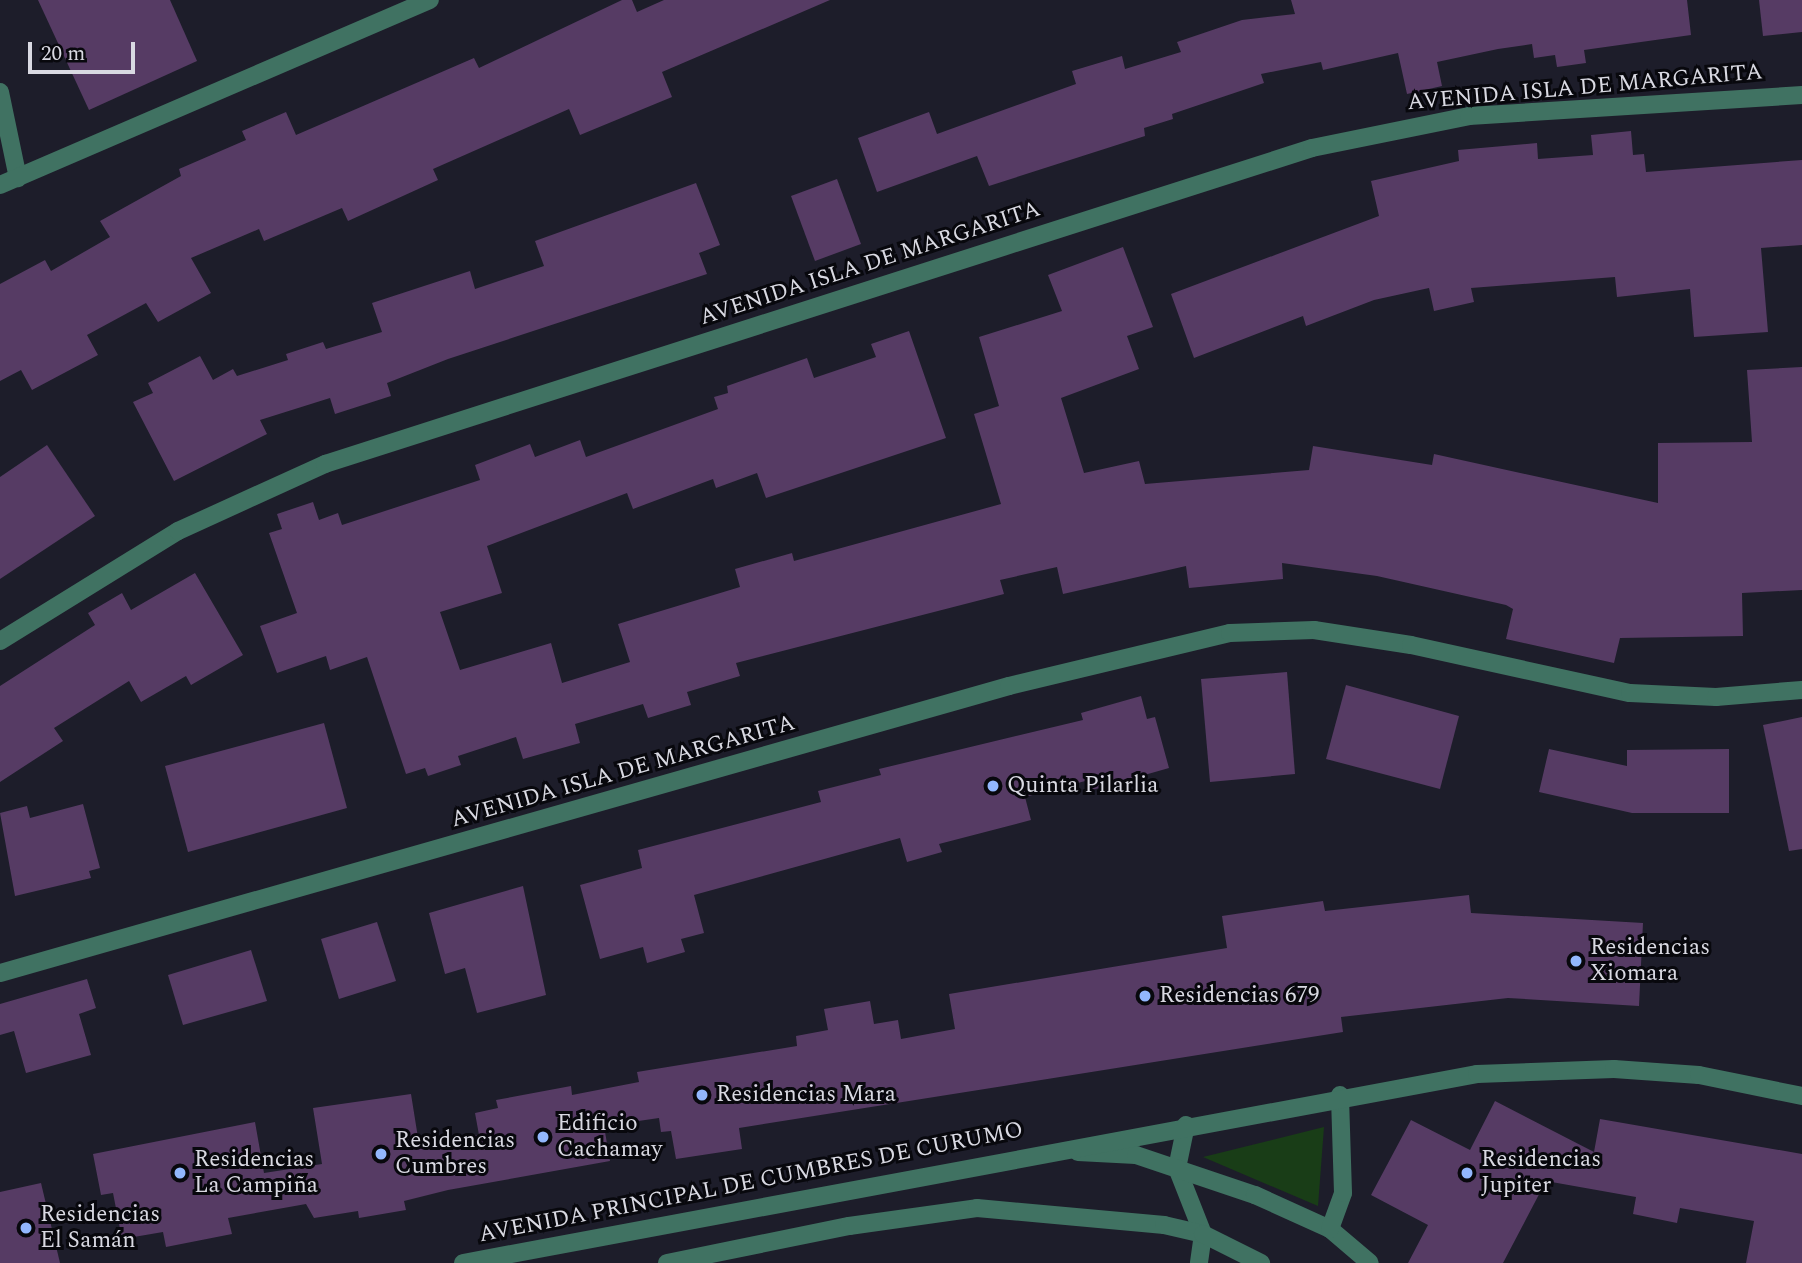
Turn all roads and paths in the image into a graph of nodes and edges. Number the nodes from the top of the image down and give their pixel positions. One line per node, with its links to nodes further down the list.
1 (430, 0): 4 (street)
2 (0, 92): 4 (street)
3 (1802, 95): 6 (street, AVENIDA ISLA DE MARGARITA)
4 (18, 178): 5 (street)
5 (0, 186)
6 (0, 640)
7 (1802, 690): 8 (street, AVENIDA ISLA DE MARGARITA)
8 (0, 973)
9 (1340, 1095): 10 (street); 11 (street, AVENIDA PRINCIPAL DE CUMBRES DE CURUMO); 14 (street)
10 (1802, 1096)
11 (1186, 1125): 12 (street, AVENIDA PRINCIPAL DE CUMBRES DE CURUMO); 13 (street)
12 (1048, 1151): 13 (street, AVENIDA PRINCIPAL DE CUMBRES DE CURUMO); 16 (street, AVENIDA PRINCIPAL DE CUMBRES DE CURUMO)
13 (1177, 1168): 14 (street, AVENIDA PRINCIPAL DE CUMBRES DE CURUMO); 15 (street)
14 (1330, 1229): 20 (street, AVENIDA PRINCIPAL DE CUMBRES DE CURUMO)
15 (1203, 1234): 17 (street); 18 (street); 19 (street)
16 (463, 1263)
17 (667, 1263)
18 (1199, 1263)
19 (1261, 1263)
20 (1370, 1263)

